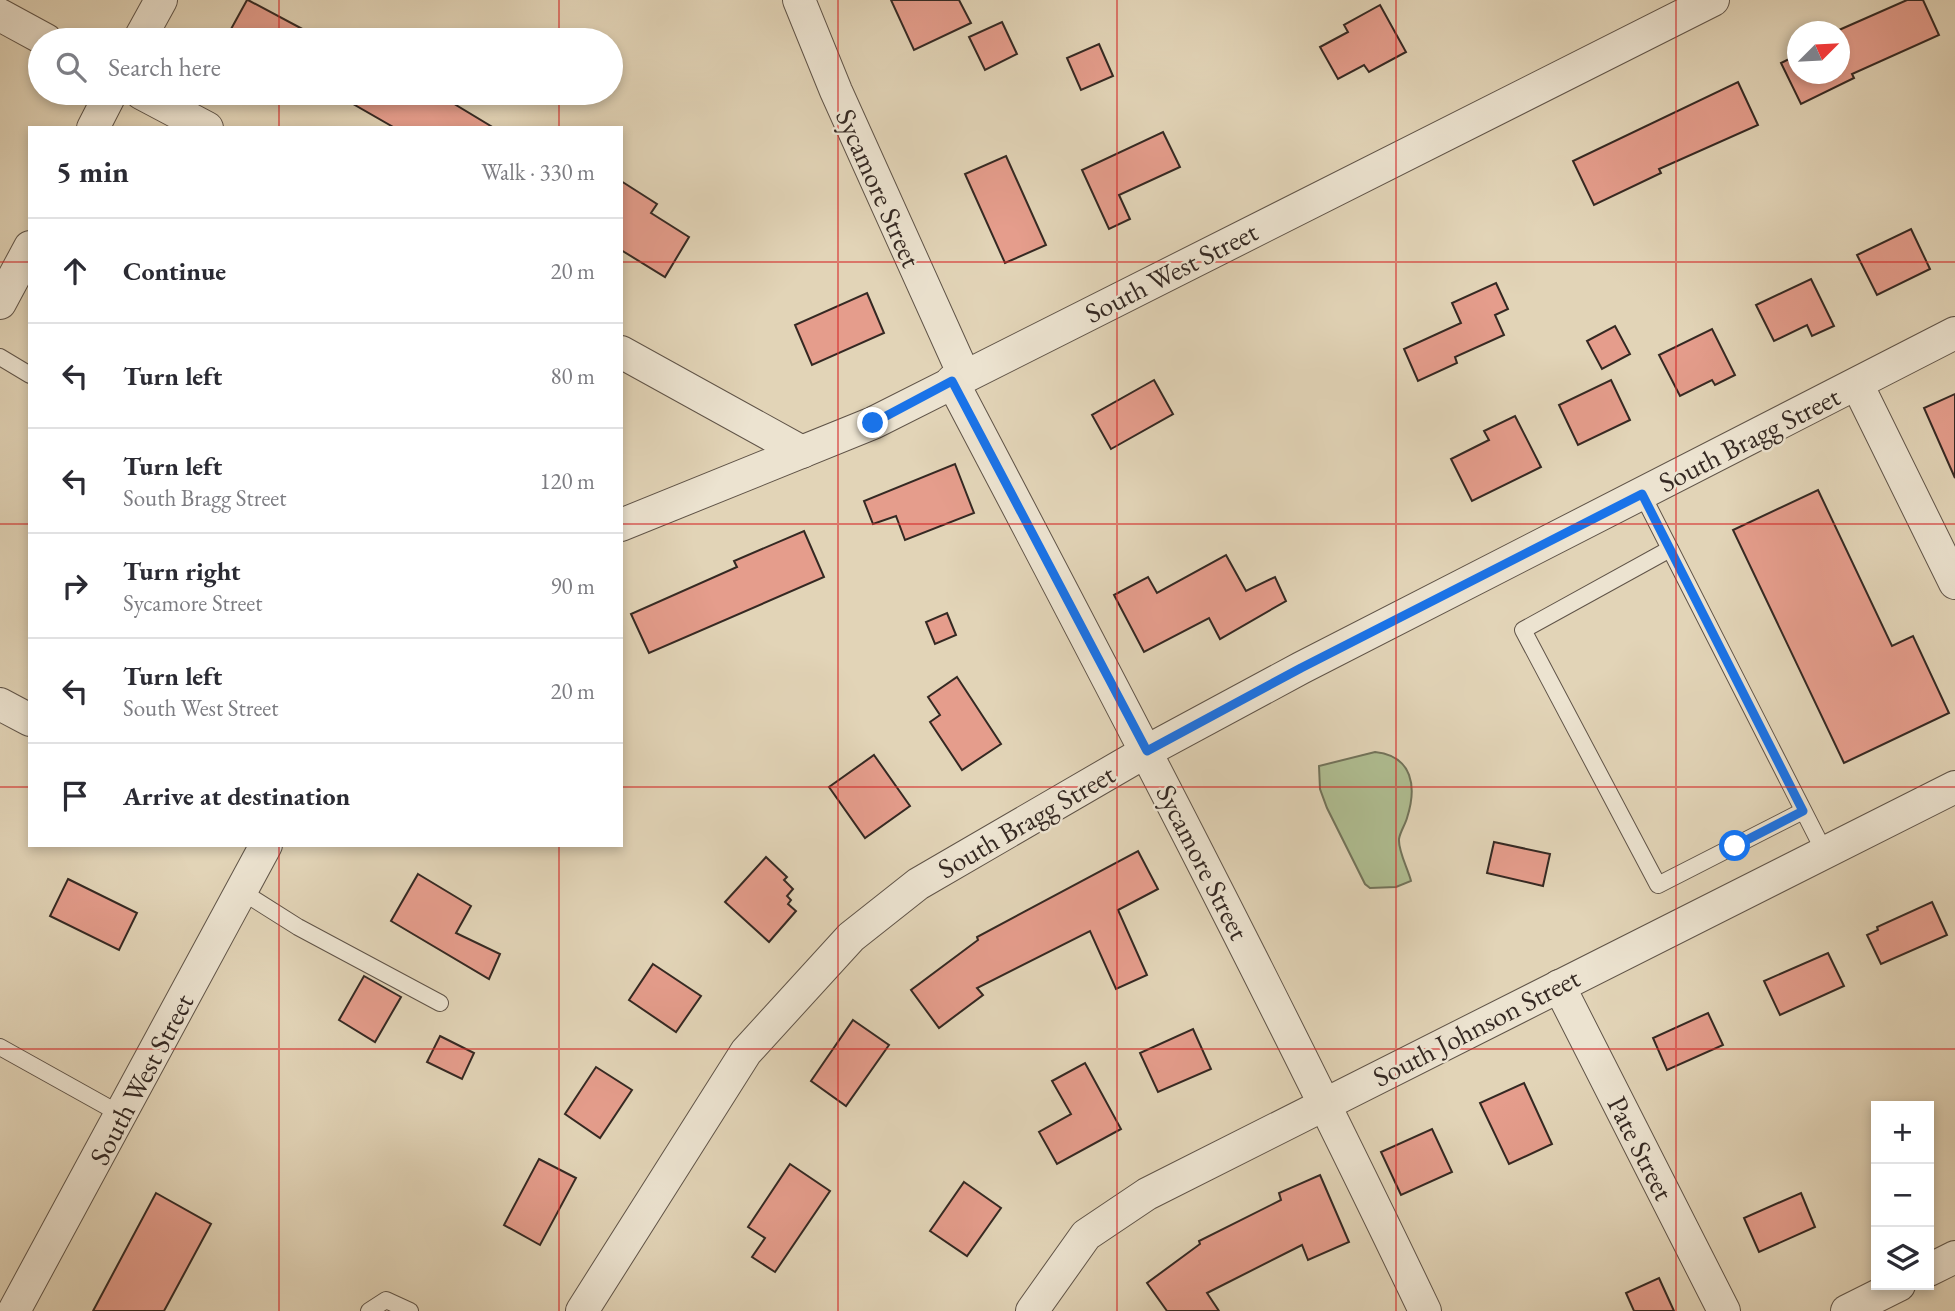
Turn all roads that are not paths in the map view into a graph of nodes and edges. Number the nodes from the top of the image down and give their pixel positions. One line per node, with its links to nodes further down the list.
1 (161, 0): 5 (street)
2 (799, 0): 17 (street, Sycamore Street)
3 (1713, 0): 17 (street, South West Street)
4 (0, 15): 6 (street)
5 (146, 28)
6 (28, 30)
7 (105, 105): 9 (street)
8 (164, 105): 10 (street)
9 (94, 126)
10 (203, 126)
11 (28, 251): 12 (street)
12 (0, 303)
13 (1955, 333): 18 (street, South Bragg Street)
14 (623, 353): 19 (street)
15 (0, 357): 16 (lane)
16 (28, 374)
17 (958, 378): 19 (street, South West Street); 26 (street, Sycamore Street)
18 (1857, 384): 20 (street, South Bragg Street); 23 (street)
19 (802, 452): 21 (street, South West Street)
20 (1642, 494): 22 (lane); 26 (street, South Bragg Street)
21 (623, 524)
22 (1670, 549): 28 (lane); 28 (lane)
23 (1955, 583)
24 (0, 704): 25 (street)
25 (28, 719)
26 (1147, 751): 35 (street, Sycamore Street); 43 (street, South Bragg Street)
27 (1955, 788): 30 (street, South Johnson Street)
28 (1803, 811): 30 (lane)
29 (261, 847): 31 (street, South West Street)
30 (1825, 853): 32 (street, South Johnson Street)
31 (242, 891): 33 (lane); 36 (street, South West Street)
32 (1559, 986): 35 (street, South Johnson Street); 46 (street, Pate Street)
33 (440, 1003)
34 (0, 1047): 36 (lane)
35 (1325, 1103): 44 (street, South Johnson Street); 45 (street, Sycamore Street)
36 (122, 1115): 40 (street, South West Street)
37 (1955, 1257): 38 (street)
38 (1934, 1268)
39 (1889, 1290): 47 (street)
40 (14, 1311)
41 (369, 1311): 42 (lane)
42 (410, 1311)
43 (582, 1311)
44 (1032, 1311)
45 (1425, 1311)
46 (1724, 1311)
47 (1847, 1311)

